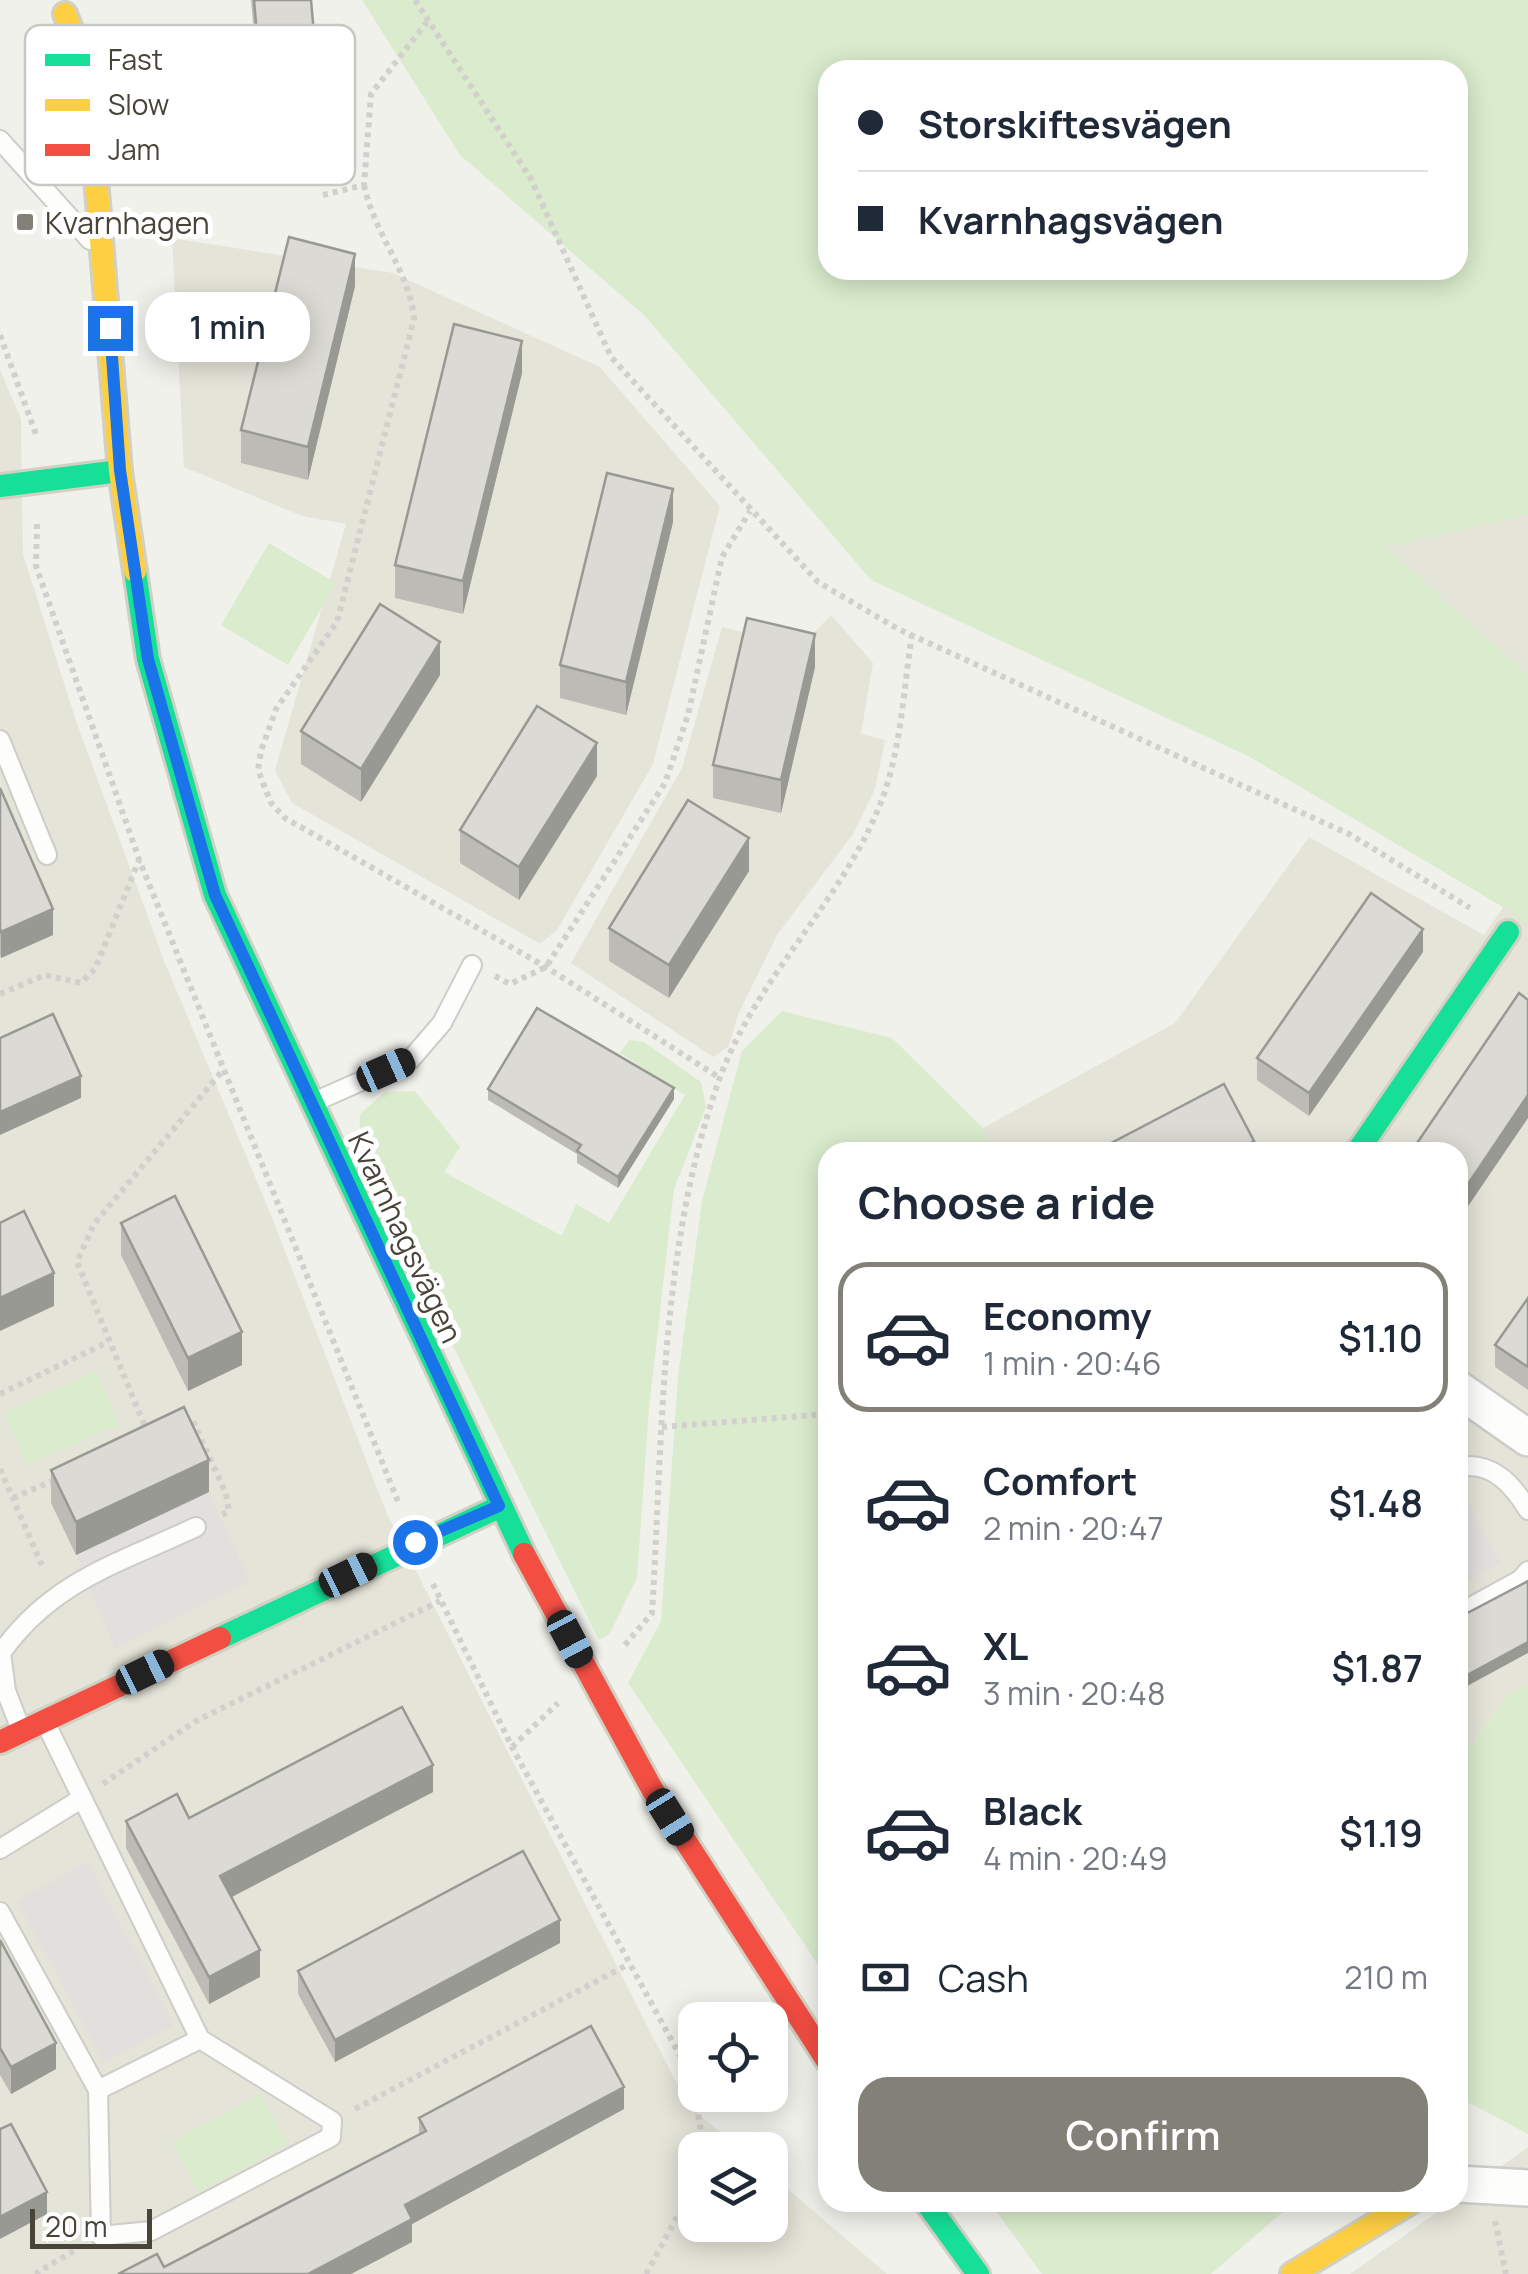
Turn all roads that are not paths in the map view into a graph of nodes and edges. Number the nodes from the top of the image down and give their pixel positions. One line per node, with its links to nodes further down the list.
1 (0, 140): 2 (lane)
2 (25, 168)
3 (41, 185): 5 (lane)
4 (98, 185): 5 (street, Kvarnhagsvägen)
5 (106, 257): 6 (street, Kvarnhagsvägen)
6 (120, 470): 7 (street); 12 (street, Kvarnhagsvägen)
7 (0, 486)
8 (0, 740): 9 (lane)
9 (47, 855)
10 (1508, 932): 13 (street)
11 (472, 965): 12 (lane)
12 (310, 1104): 17 (street, Kvarnhagsvägen)
13 (1364, 1142)
14 (1468, 1396): 15 (street)
15 (1528, 1438)
16 (1468, 1467): 18 (lane)
17 (499, 1506): 22 (street); 29 (street, Kvarnhagsvägen)
18 (1528, 1510)
19 (196, 1527): 23 (lane)
20 (1528, 1572): 21 (lane)
21 (1468, 1609)
22 (44, 1721): 23 (street); 25 (lane)
23 (22, 1731): 24 (street)
24 (0, 1742)
25 (82, 1799): 26 (lane); 28 (lane)
26 (0, 1849)
27 (0, 1912): 30 (lane)
28 (200, 2039): 30 (lane); 30 (lane)
29 (818, 2046)
30 (98, 2090)
31 (1472, 2184): 32 (street)
32 (1528, 2188)
33 (933, 2212): 35 (street)
34 (1394, 2212): 36 (street)
35 (978, 2274)
36 (1292, 2274)

